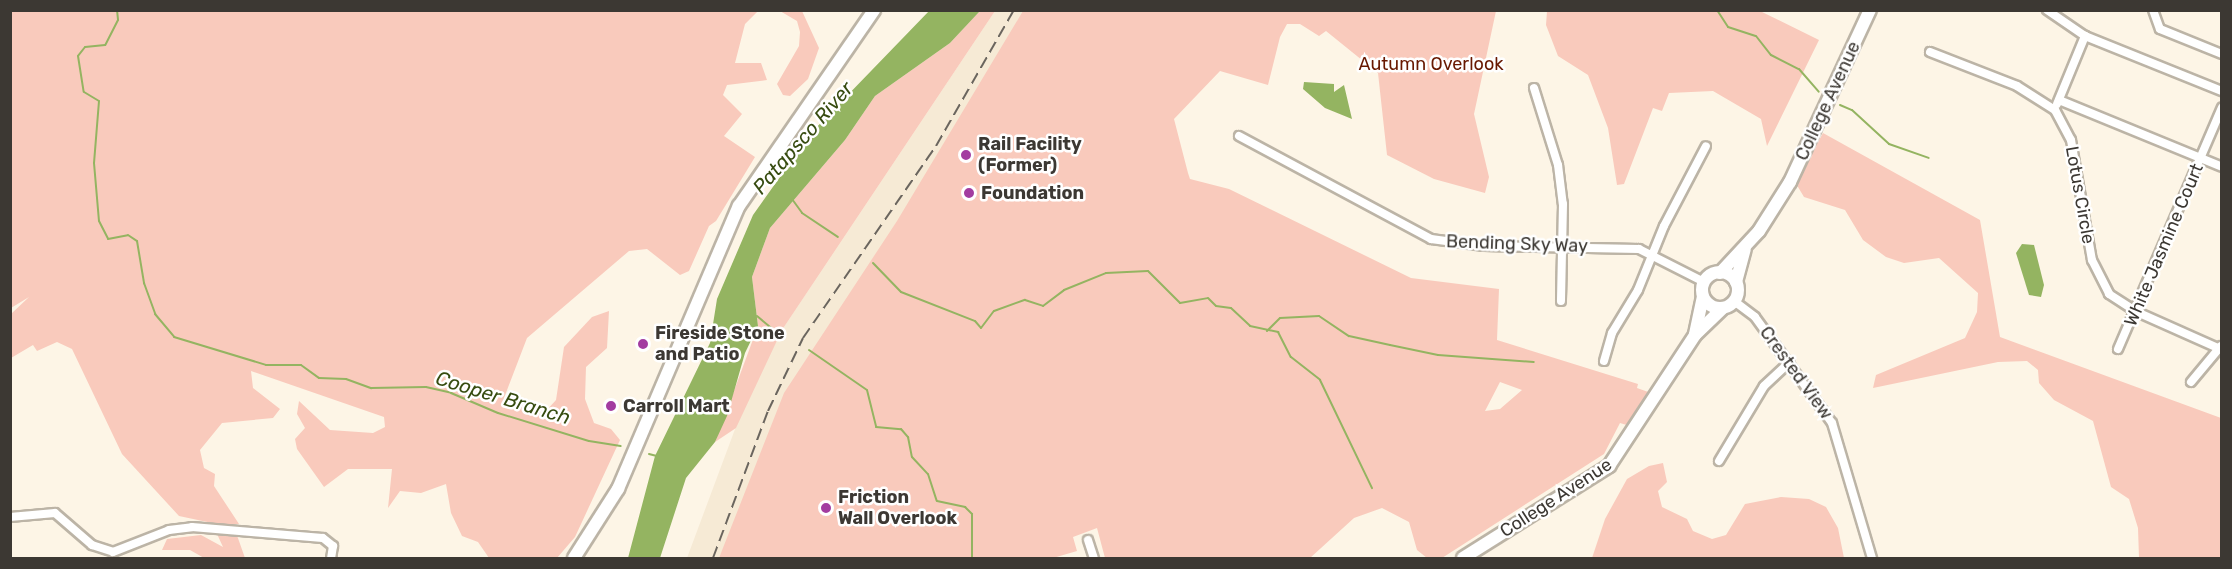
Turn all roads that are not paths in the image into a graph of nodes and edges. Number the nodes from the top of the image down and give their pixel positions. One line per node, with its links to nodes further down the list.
1 (874, 10): 37 (street)
2 (1869, 10): 18 (street, College Avenue)
3 (2047, 10): 5 (street)
4 (2153, 10): 7 (street)
5 (2085, 36): 9 (street); 10 (street)
6 (1930, 51): 12 (street)
7 (2222, 54)
8 (1534, 88): 17 (street)
9 (2222, 91)
10 (2059, 100): 12 (street); 15 (street)
11 (2222, 107): 15 (street, White Jasmine Court)
12 (2055, 110): 26 (street, Lotus Circle)
13 (1239, 136): 17 (street, Bending Sky Way)
14 (1706, 146): 19 (street)
15 (2200, 158): 16 (street); 26 (street, White Jasmine Court)
16 (2222, 167)
17 (1563, 247): 19 (street, Bending Sky Way); 24 (street)
18 (1745, 249): 20 (street, College Avenue); 22 (street, College Avenue)
19 (1654, 253): 21 (street, Bending Sky Way); 30 (street)
20 (1720, 273): 21 (street, College Avenue); 22 (street)
21 (1704, 282): 23 (street, College Avenue)
22 (1736, 282): 25 (street, College Avenue)
23 (1703, 297): 25 (street); 27 (street, College Avenue)
24 (1561, 301)
25 (1729, 305): 27 (street, College Avenue); 31 (street, Crested View)
26 (2137, 312): 28 (street, Lotus Circle); 29 (street, White Jasmine Court)
27 (1695, 335): 39 (street, College Avenue)
28 (2221, 347): 32 (street)
29 (2118, 349)
30 (1604, 361)
31 (1790, 362): 33 (street); 40 (street, Crested View)
32 (2191, 382)
33 (1719, 460)
34 (10, 517): 36 (street)
35 (1088, 540): 38 (street)
36 (331, 558)
37 (574, 558)
38 (1094, 558)
39 (1463, 558)
40 (1872, 558)

